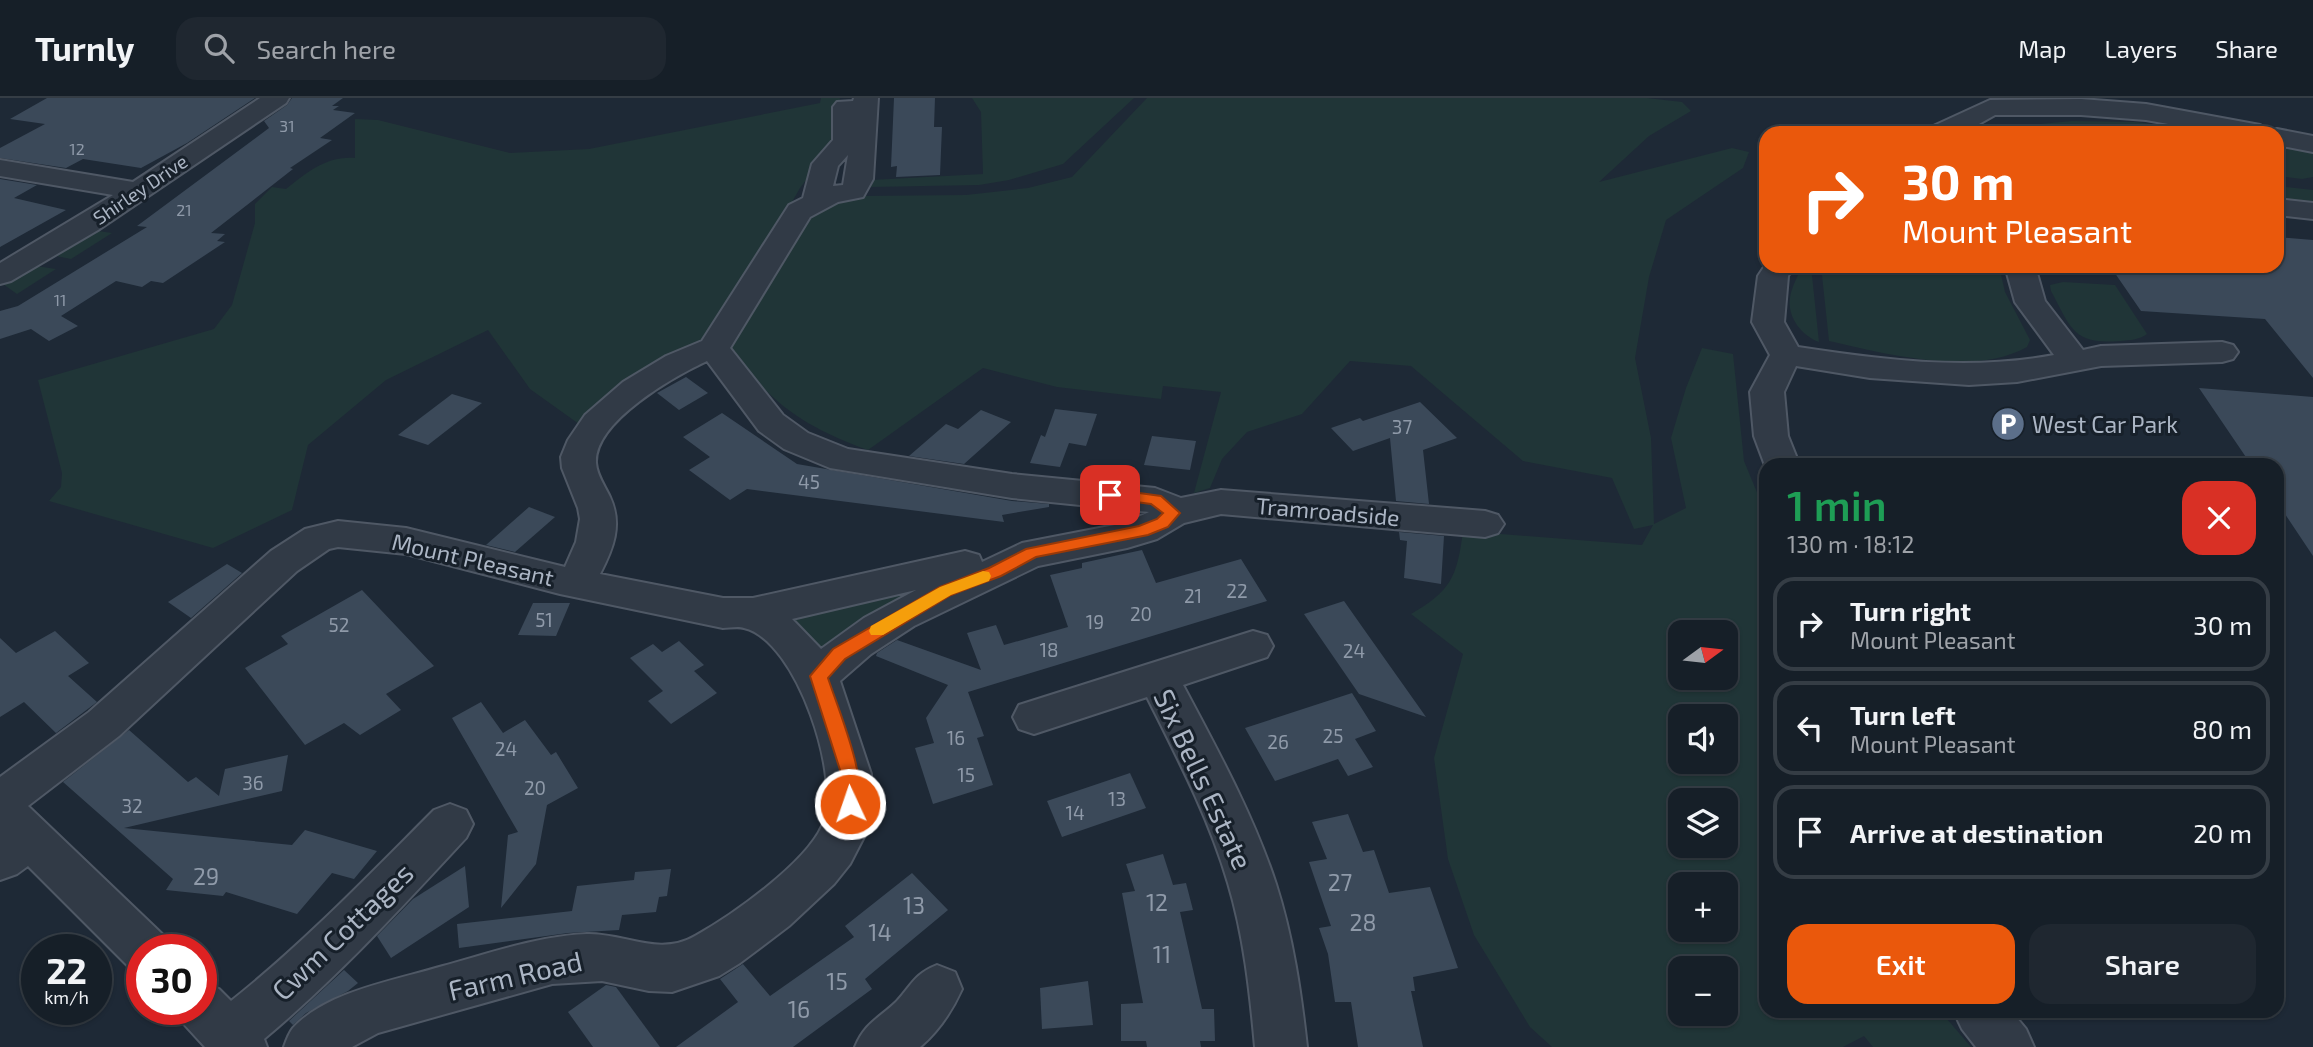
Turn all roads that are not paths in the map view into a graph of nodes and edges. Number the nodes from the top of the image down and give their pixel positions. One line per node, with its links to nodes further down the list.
1 (277, 98): 10 (street, Shirley Drive)
2 (846, 98): 12 (street)
3 (866, 98): 12 (street)
4 (1985, 103): 5 (street); 6 (street)
5 (1958, 126)
6 (2222, 126)
7 (2284, 138): 8 (street)
8 (2313, 144)
9 (0, 168): 10 (street)
10 (138, 191): 16 (street, Shirley Drive)
11 (2284, 193): 13 (street)
12 (817, 202): 17 (street)
13 (2313, 211)
14 (1775, 273): 19 (street)
15 (2022, 273): 20 (street)
16 (0, 275)
17 (714, 348): 22 (street); 25 (street)
18 (2222, 352): 20 (street)
19 (1786, 355): 20 (street); 21 (street)
20 (2074, 359)
21 (1779, 458)
22 (1172, 513): 23 (street, Tramroadside); 24 (street, Mount Pleasant)
23 (1485, 524)
24 (1032, 553): 26 (street, Mount Pleasant); 28 (street, Mount Pleasant)
25 (576, 583): 26 (street, Mount Pleasant); 31 (street, Mount Pleasant)
26 (753, 613): 28 (street, Farm Road)
27 (1253, 646): 29 (street, Six Bells Estate)
28 (819, 676): 38 (street, Farm Road)
29 (1157, 676): 30 (street, Six Bells Estate); 40 (street, Six Bells Estate)
30 (1034, 717)
31 (0, 802)
32 (450, 824): 37 (street, Cwm Cottages)
33 (10, 836): 34 (street)
34 (126, 934)
35 (937, 989): 39 (street)
36 (1985, 1018): 41 (street)
37 (224, 1029)
38 (310, 1047)
39 (881, 1047)
40 (1281, 1047)
41 (2008, 1047)

